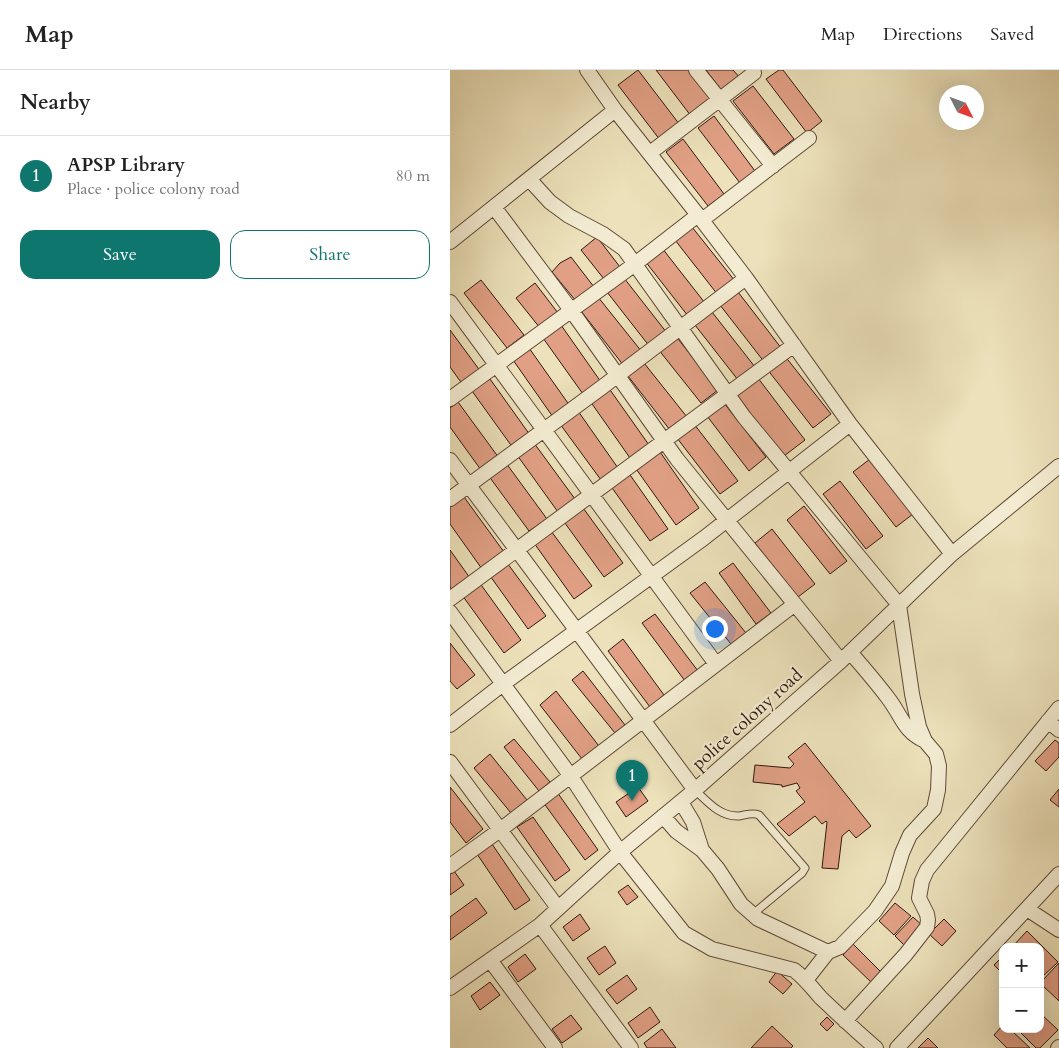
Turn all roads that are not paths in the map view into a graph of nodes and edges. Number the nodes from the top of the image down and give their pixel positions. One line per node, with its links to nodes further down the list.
1 (586, 70): 5 (street)
2 (696, 70): 4 (street)
3 (754, 73): 4 (street)
4 (719, 100): 7 (street); 8 (street)
5 (615, 110): 7 (street); 9 (street)
6 (810, 138): 8 (street)
7 (650, 153): 11 (street)
8 (773, 166): 11 (street)
9 (529, 179): 10 (street); 13 (street)
10 (494, 207): 12 (street); 16 (street)
11 (700, 218): 13 (street); 14 (street)
12 (450, 242)
13 (634, 264): 16 (street); 17 (street)
14 (746, 278): 17 (street); 18 (street)
15 (450, 302): 19 (street)
16 (571, 310): 19 (street); 20 (street)
17 (680, 328): 20 (street); 21 (street)
18 (794, 344): 21 (street); 23 (street)
19 (496, 364): 22 (street); 24 (street)
20 (617, 376): 24 (street); 25 (street)
21 (727, 393): 25 (street); 28 (street)
22 (450, 399)
23 (850, 424): 28 (street); 34 (street)
24 (544, 429): 29 (street); 30 (street)
25 (664, 440): 30 (street); 32 (street)
26 (450, 460): 29 (street)
27 (1059, 466): 34 (street, police colony road)
28 (789, 472): 32 (street); 38 (street)
29 (469, 486): 31 (street); 33 (street)
30 (592, 493): 33 (street); 35 (street)
31 (450, 500)
32 (727, 521): 35 (street); 37 (street)
33 (516, 550): 36 (street); 40 (street)
34 (952, 554): 38 (street, police colony road)
35 (652, 575): 40 (street); 42 (street)
36 (450, 599)
37 (795, 604): 41 (street); 42 (street)
38 (899, 606): 41 (street, police colony road); 49 (street)
39 (450, 612): 43 (street)
40 (576, 631): 43 (street); 45 (street)
41 (846, 656): 49 (street); 52 (street, police colony road)
42 (716, 664): 45 (street)
43 (503, 684): 47 (street); 51 (street)
44 (1059, 708): 46 (street)
45 (642, 720): 51 (street); 52 (street)
46 (1048, 721): 48 (street); 69 (street)
47 (450, 725)
48 (1059, 730)
49 (925, 741): 65 (street)
50 (450, 762): 55 (street)
51 (570, 775): 55 (street); 57 (street)
52 (695, 790): 53 (street, police colony road); 62 (lane)
53 (681, 802): 54 (street, police colony road); 56 (street)
54 (663, 816): 56 (street); 57 (street, police colony road)
55 (500, 830): 58 (street); 60 (street)
56 (702, 850): 62 (street)
57 (620, 852): 60 (street, police colony road); 67 (street)
58 (450, 866)
59 (1059, 874): 61 (street)
60 (558, 908): 63 (street, police colony road)
61 (1027, 909): 64 (street); 73 (street)
62 (752, 914): 65 (street)
63 (540, 925): 66 (street, police colony road); 71 (street)
64 (1059, 930)
65 (828, 952): 67 (street)
66 (490, 960): 68 (street, police colony road); 70 (street)
67 (806, 980): 69 (street)
68 (450, 988)
69 (845, 1021): 72 (street)
70 (555, 1048)
71 (631, 1048)
72 (876, 1048)
73 (897, 1048)

